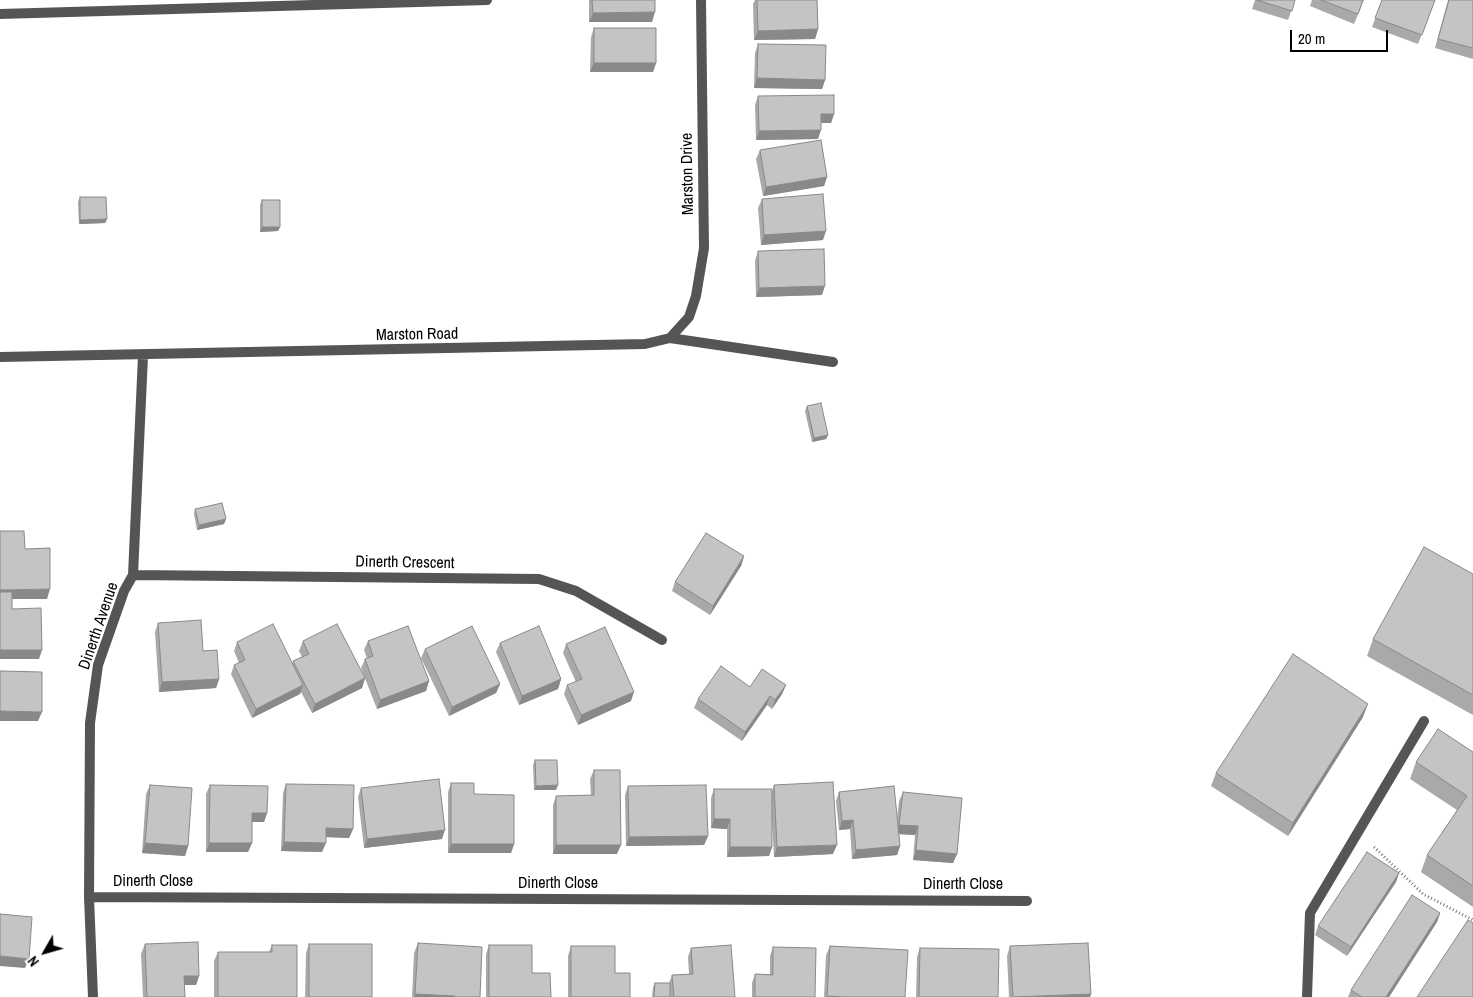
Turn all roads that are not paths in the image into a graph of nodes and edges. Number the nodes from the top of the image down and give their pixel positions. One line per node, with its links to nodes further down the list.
1 (487, 0): 3 (street)
2 (701, 0): 5 (street, Marston Drive)
3 (387, 2): 4 (street)
4 (0, 14)
5 (670, 338): 6 (street, Marston Road); 8 (street, Marston Road)
6 (143, 356): 7 (street, Marston Road); 9 (street, Dinerth Avenue)
7 (0, 357)
8 (833, 362)
9 (133, 576): 10 (street, Dinerth Crescent); 12 (street, Dinerth Avenue)
10 (662, 640)
11 (1424, 721): 15 (street)
12 (89, 897): 13 (street, Dinerth Close); 14 (street, Dinerth Avenue)
13 (1027, 900)
14 (93, 997)
15 (1307, 997)

